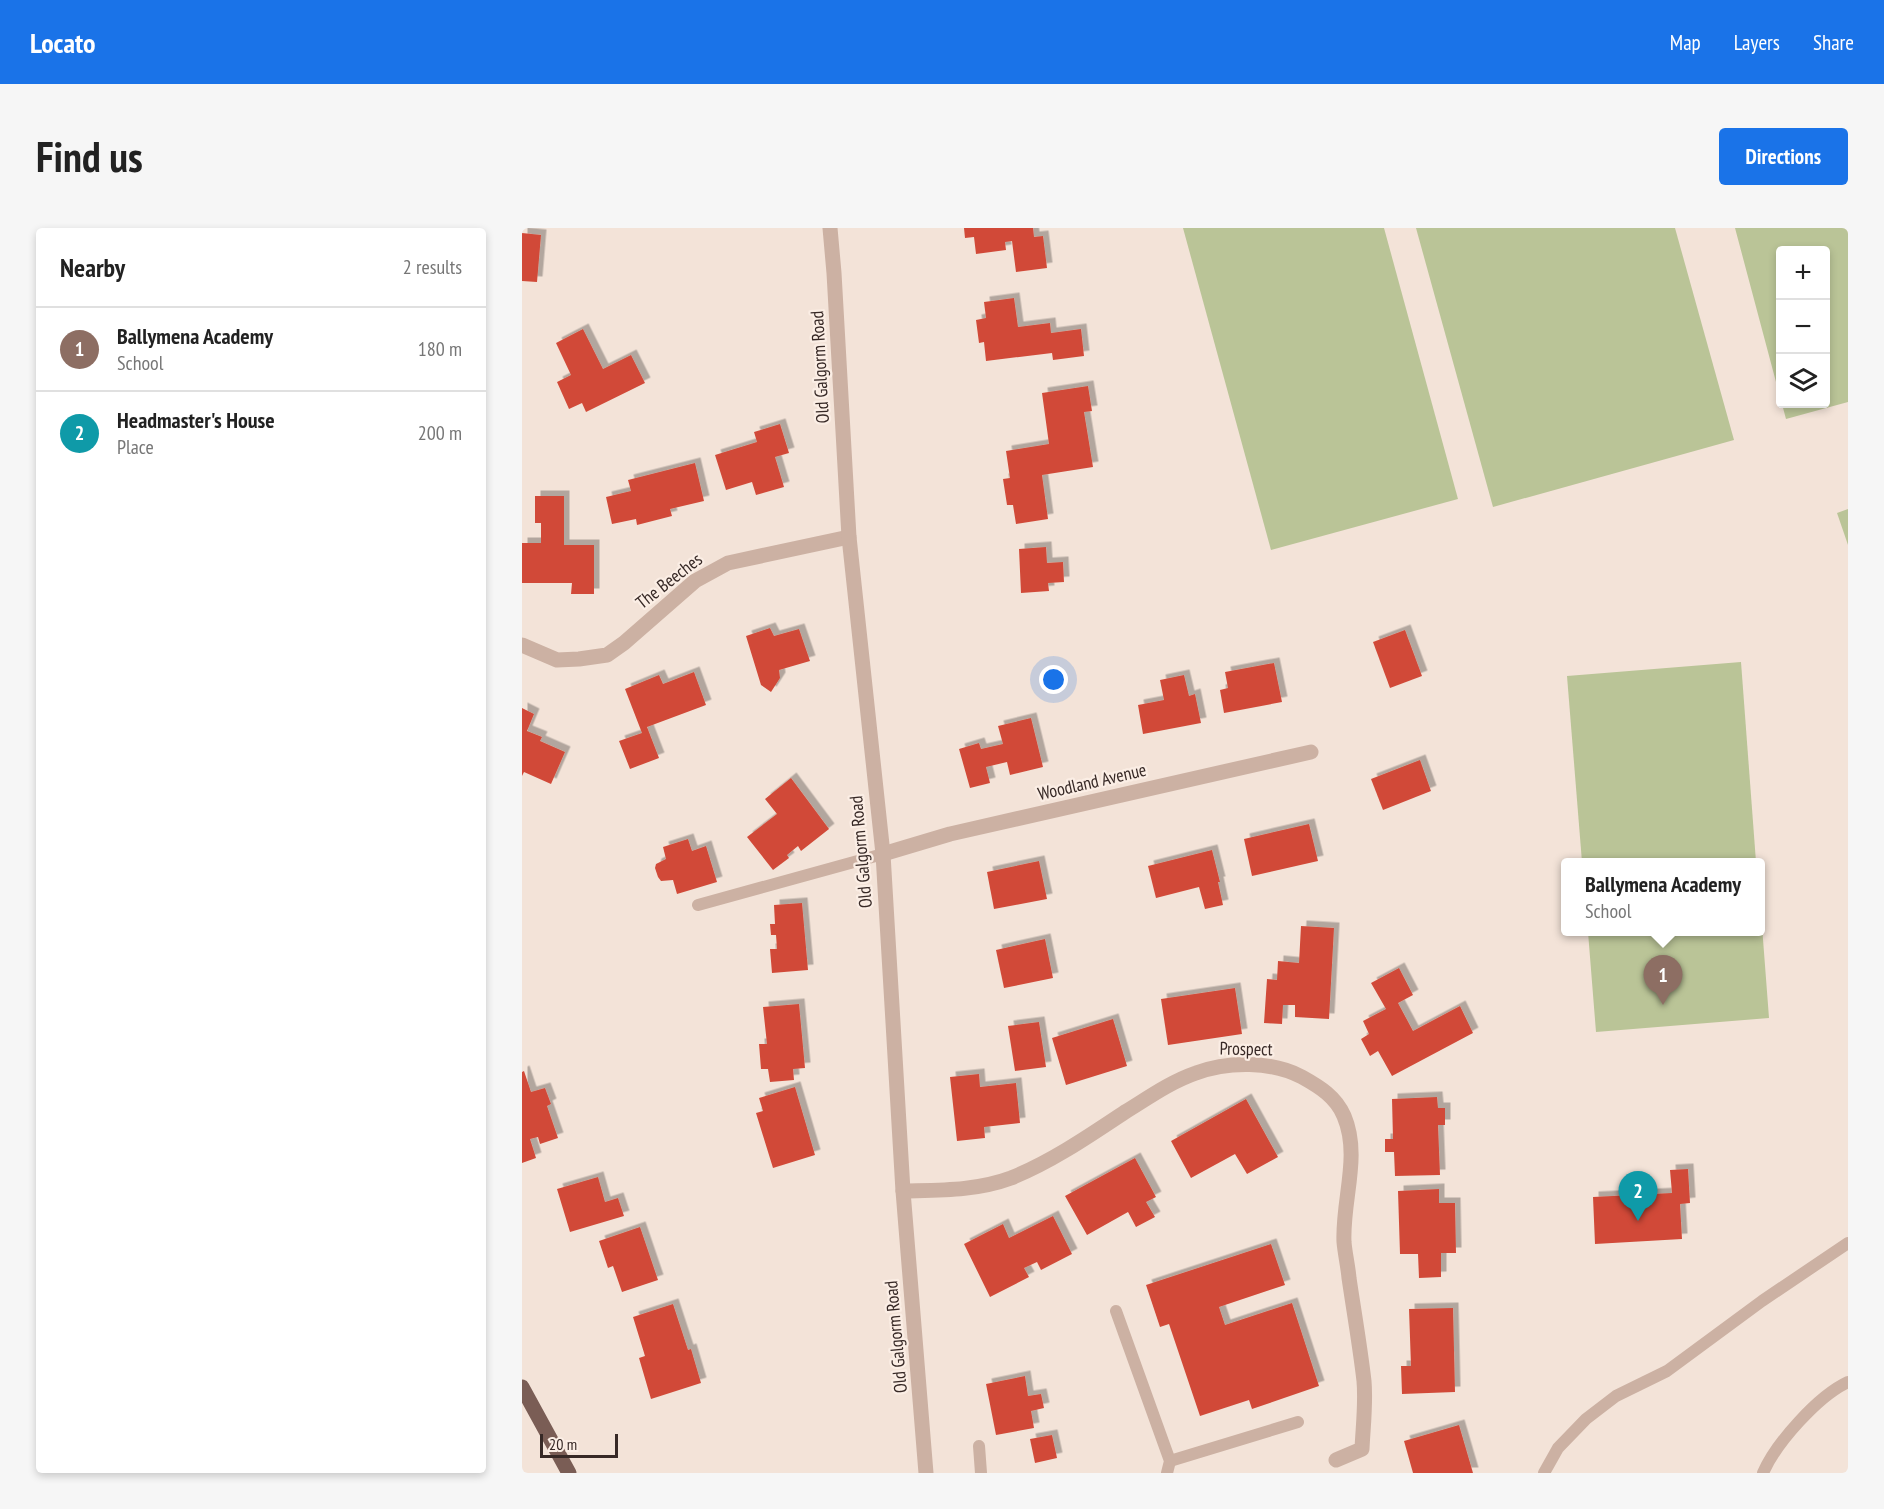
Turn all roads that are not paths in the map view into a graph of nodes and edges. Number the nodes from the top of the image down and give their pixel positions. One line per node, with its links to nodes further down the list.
1 (830, 228): 2 (street, Old Galgorm Road)
2 (849, 537): 3 (street, The Beeches); 5 (street, Old Galgorm Road)
3 (522, 645)
4 (1311, 752): 5 (street, Woodland Avenue)
5 (883, 854): 6 (lane); 7 (street, Old Galgorm Road)
6 (698, 905)
7 (903, 1191): 14 (street, Prospect); 17 (street, Old Galgorm Road)
8 (1848, 1243): 19 (lane)
9 (1116, 1311): 15 (lane)
10 (1848, 1382): 20 (lane)
11 (522, 1387): 16 (main road)
12 (1298, 1422): 15 (lane)
13 (979, 1446): 18 (lane)
14 (1336, 1460)
15 (1168, 1467)
16 (569, 1473)
17 (926, 1473)
18 (981, 1473)
19 (1544, 1473)
20 (1763, 1473)

